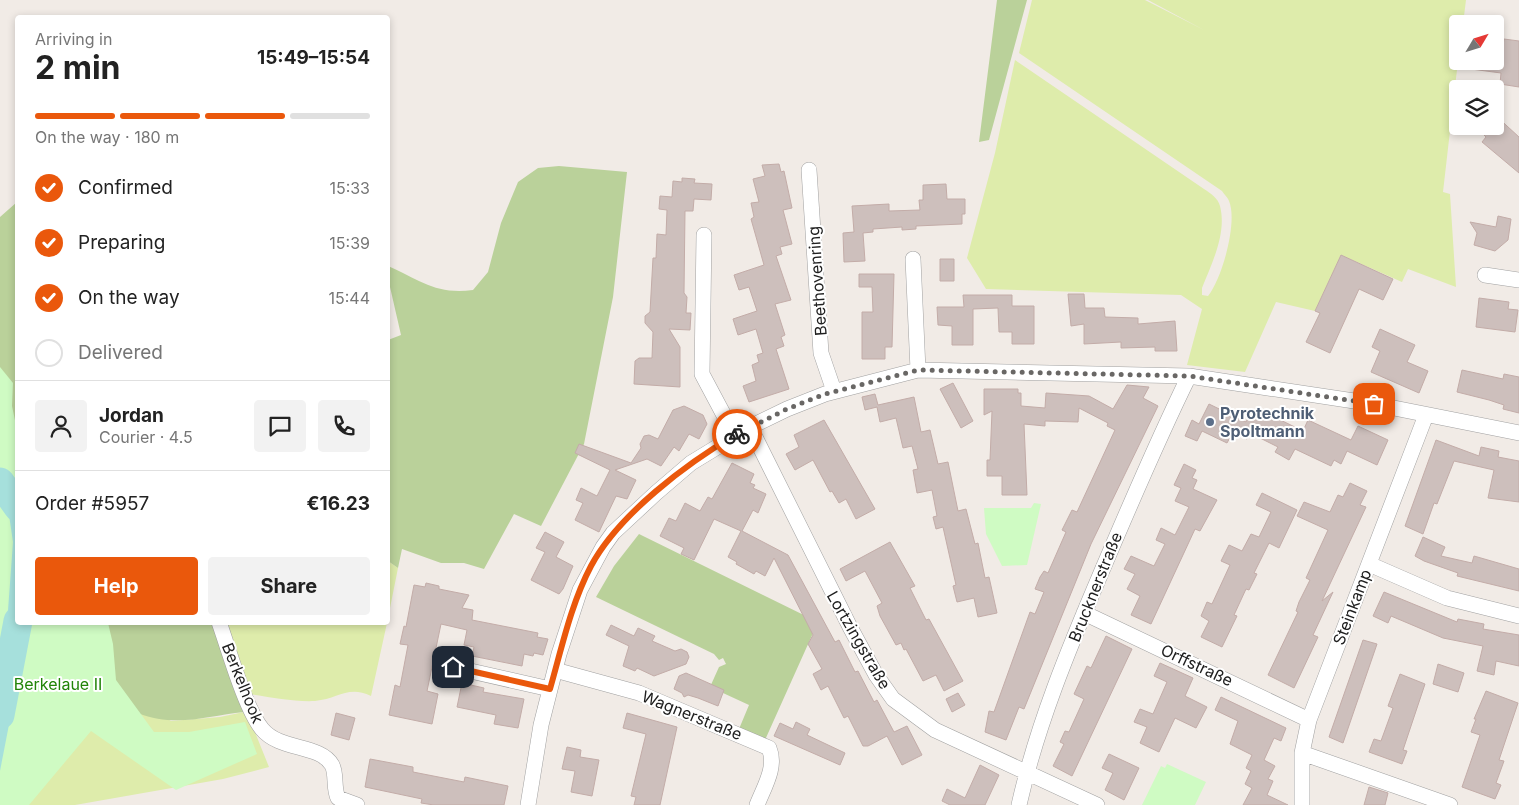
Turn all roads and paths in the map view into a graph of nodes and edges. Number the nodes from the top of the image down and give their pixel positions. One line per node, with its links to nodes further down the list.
1 (809, 170): 8 (street, Beethovenring)
2 (704, 235): 12 (street)
3 (912, 258): 6 (street)
4 (1485, 275): 5 (street)
5 (1519, 280)
6 (918, 370): 7 (street); 8 (street)
7 (1189, 376): 9 (street); 14 (street, Brucknerstraße)
8 (834, 391): 10 (street)
9 (1426, 415): 11 (street); 13 (street, Steinkamp)
10 (750, 427): 12 (street); 22 (street, Lortzingstraße)
11 (1519, 433)
12 (735, 436): 18 (street)
13 (1369, 564): 15 (street); 20 (street, Steinkamp)
14 (1084, 613): 20 (street, Orffstraße); 22 (street, Brucknerstraße)
15 (1519, 616)
16 (220, 625): 23 (street, Berkelhook)
17 (453, 667): 19 (street)
18 (555, 670): 19 (street); 25 (street, Wagnerstraße)
19 (550, 689): 24 (street)
20 (1309, 720): 21 (street, Steinkamp)
21 (1302, 753): 28 (street, Steinkamp); 29 (street)
22 (1026, 774): 26 (street, Brucknerstraße); 27 (street, Lortzingstraße)
23 (356, 805)
24 (528, 805)
25 (757, 805)
26 (1019, 805)
27 (1097, 805)
28 (1302, 805)
29 (1450, 805)

